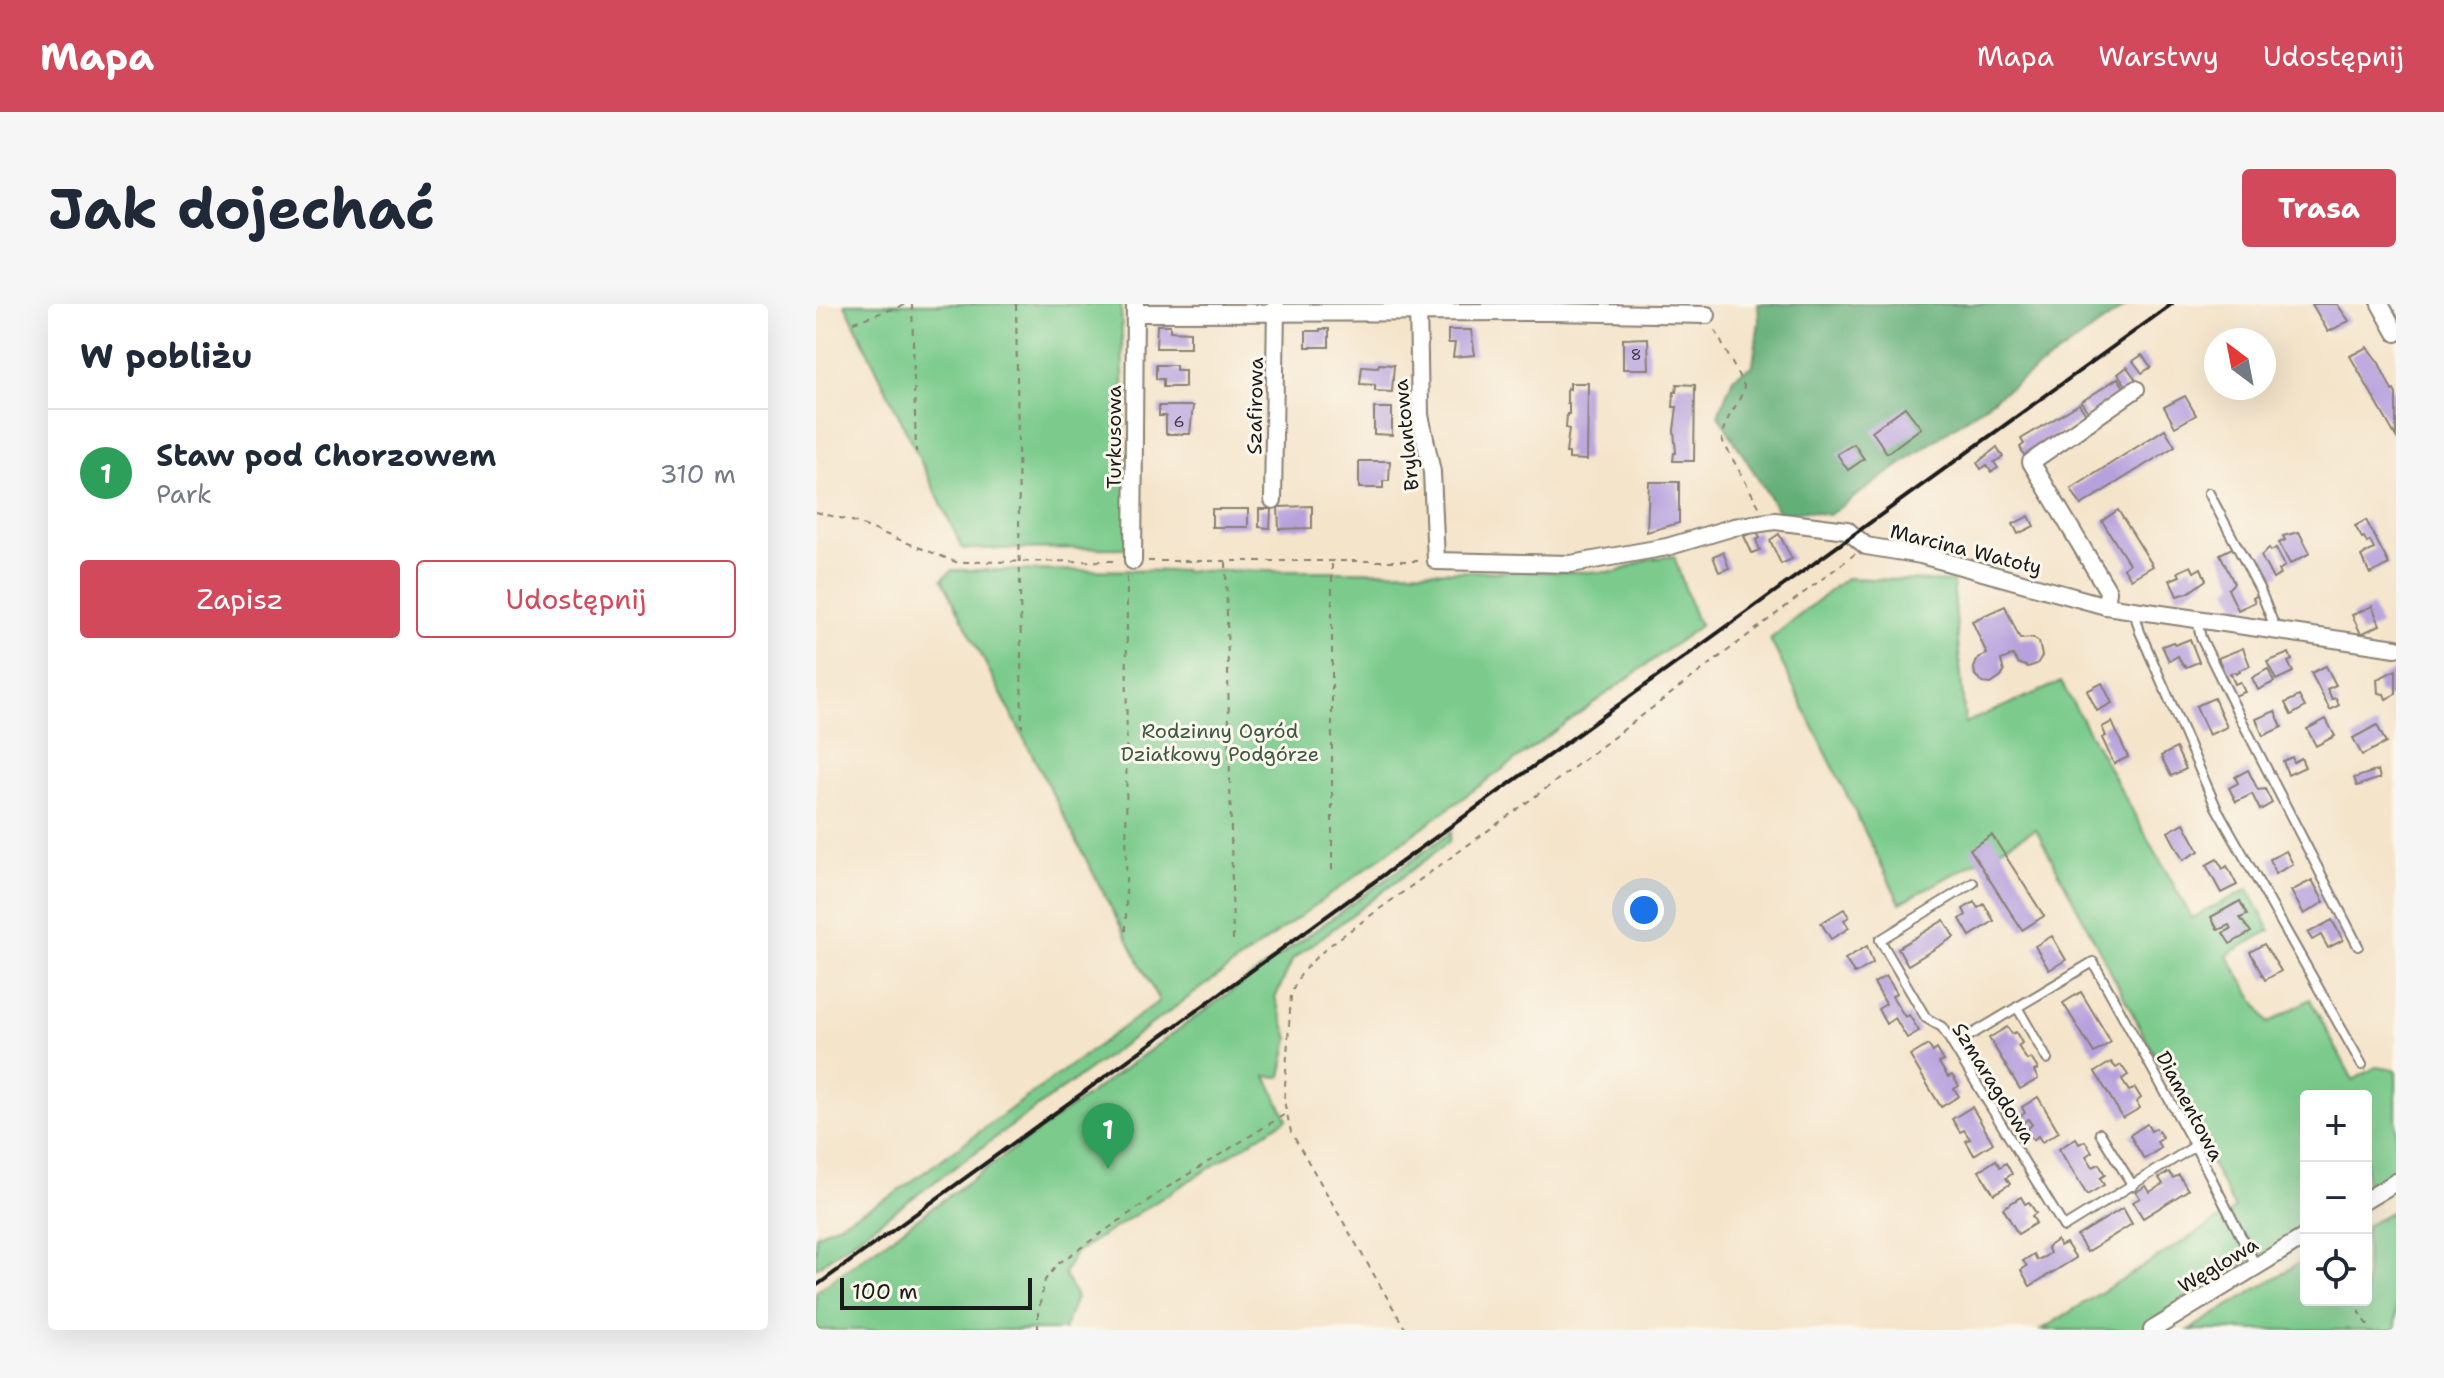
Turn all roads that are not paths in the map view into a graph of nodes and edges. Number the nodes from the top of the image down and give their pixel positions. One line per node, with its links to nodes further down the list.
1 (2380, 304): 7 (street)
2 (1135, 308): 5 (street, Turkusowa); 11 (street, Turkusowa)
3 (1418, 308): 4 (street); 5 (street); 12 (street, Brylantowa)
4 (1551, 308): 6 (street)
5 (1276, 309): 10 (street, Szafirowa)
6 (1707, 315)
7 (2396, 333)
8 (2136, 389): 13 (street)
9 (2209, 493): 16 (lane)
10 (1273, 500)
11 (1130, 561)
12 (1436, 561): 13 (street, Marcina Watoły)
13 (2106, 606): 14 (street, Marcina Watoły)
14 (2134, 610): 15 (street, Marcina Watoły); 23 (lane)
15 (2197, 619): 16 (street, Marcina Watoły); 19 (lane)
16 (2277, 631): 17 (street, Marcina Watoły)
17 (2396, 648)
18 (1973, 883): 21 (lane, Szmaragdowa)
19 (2358, 946)
20 (2017, 1007): 21 (lane); 22 (lane); 25 (lane, Diamentowa)
21 (1954, 1045): 27 (lane, Szmaragdowa)
22 (2047, 1059)
23 (2362, 1065)
24 (2100, 1133): 27 (lane)
25 (2195, 1146): 27 (lane); 30 (lane, Diamentowa)
26 (2396, 1182): 28 (street)
27 (2133, 1186)
28 (2372, 1196)
29 (2300, 1240): 30 (street, Węglowa)
30 (2256, 1266): 31 (street, Węglowa)
31 (2152, 1330)

